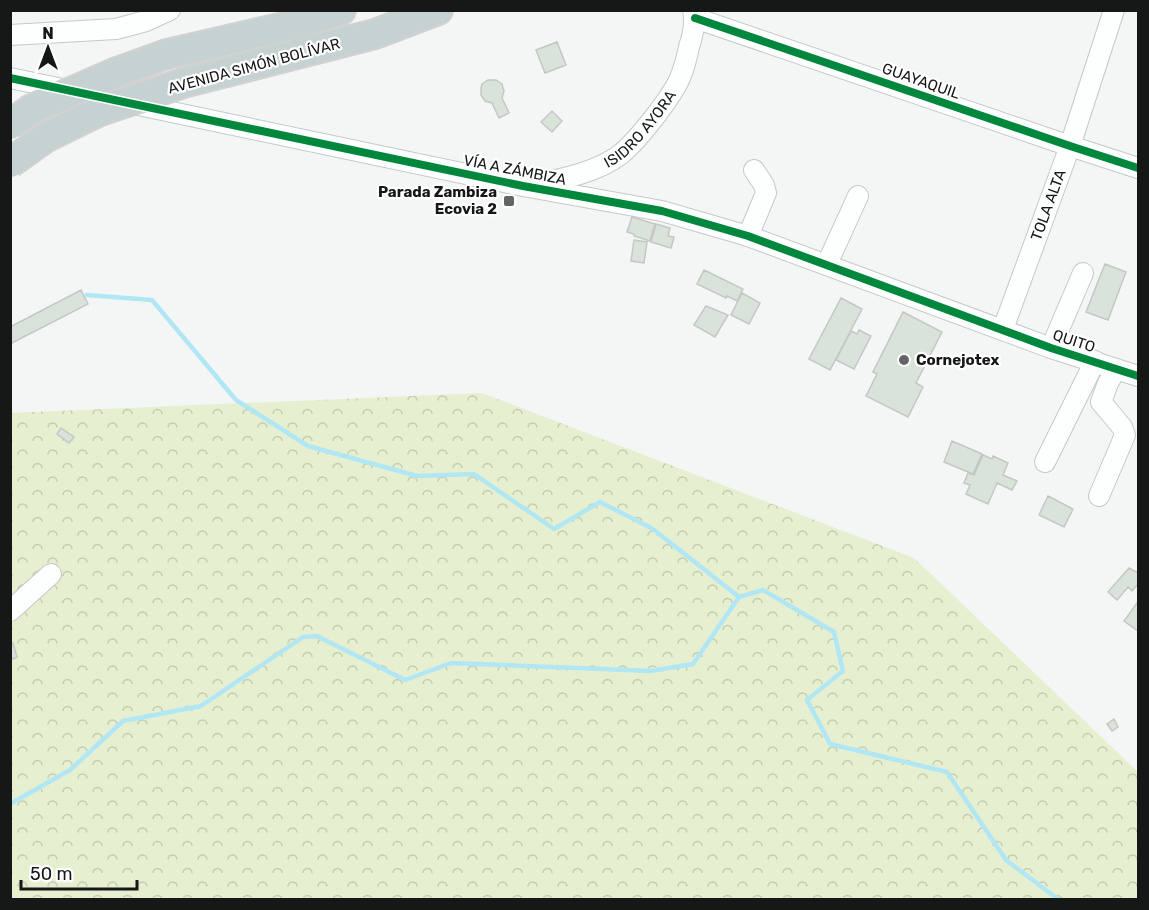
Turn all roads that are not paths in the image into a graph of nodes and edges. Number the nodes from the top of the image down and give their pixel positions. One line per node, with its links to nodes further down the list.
1 (170, 10): 6 (street)
2 (341, 10): 8 (highway, AVENIDA SIMÓN BOLÍVAR, bridge)
3 (438, 10): 10 (highway, AVENIDA SIMÓN BOLÍVAR, bridge)
4 (1114, 10): 9 (street, TOLA ALTA)
5 (694, 14): 9 (street, GUAYAQUIL); 13 (street, ISIDRO AYORA)
6 (10, 35)
7 (10, 78): 13 (street, VÍA A ZÁMBIZA)
8 (10, 125)
9 (1070, 146): 11 (street, GUAYAQUIL); 18 (street, TOLA ALTA)
10 (10, 163)
11 (1138, 168)
12 (754, 170): 15 (street)
13 (523, 186): 15 (street, VÍA A ZÁMBIZA)
14 (858, 196): 16 (street)
15 (748, 236): 16 (street, VÍA A ZÁMBIZA)
16 (827, 264): 18 (street, VÍA A ZÁMBIZA)
17 (1083, 273): 19 (street)
18 (1003, 329): 19 (street, QUITO)
19 (1051, 348): 20 (street, QUITO)
20 (1095, 361): 21 (street, QUITO); 23 (street)
21 (1116, 369): 22 (street, QUITO); 24 (street)
22 (1138, 376)
23 (1045, 462)
24 (1099, 496)
25 (51, 574): 26 (street)
26 (10, 611)

